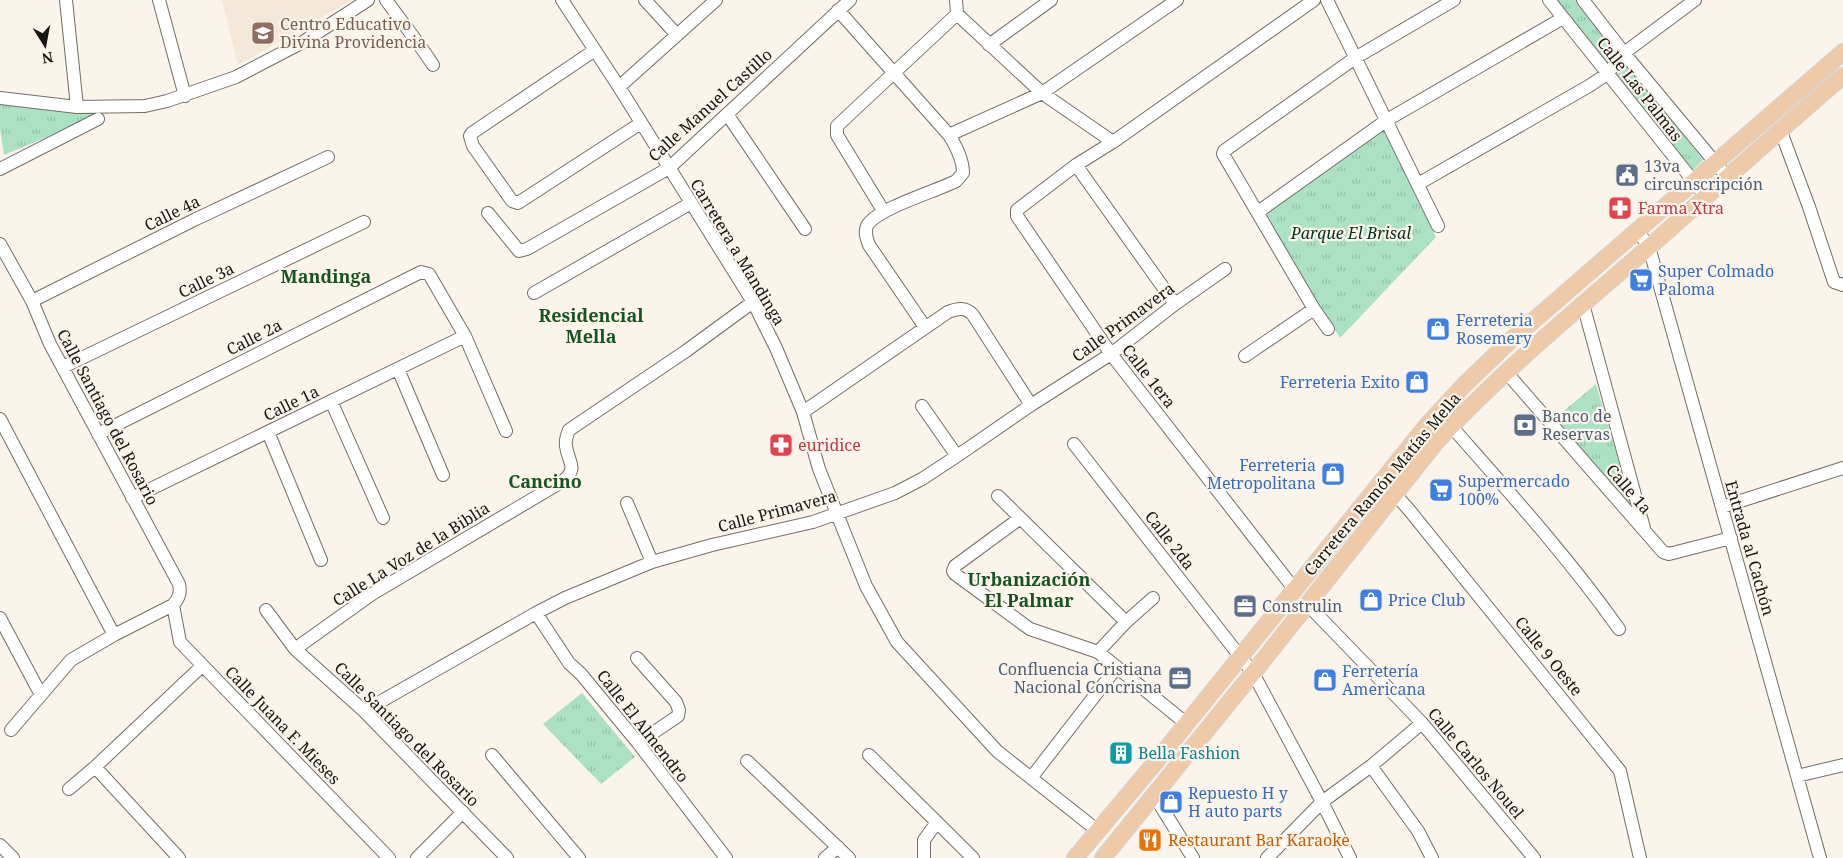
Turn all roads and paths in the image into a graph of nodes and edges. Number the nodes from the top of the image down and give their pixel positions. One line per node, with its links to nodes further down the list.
1 (66, 0): 35 (street)
2 (159, 0): 33 (street)
3 (368, 0): 33 (street)
4 (386, 0): 27 (street)
5 (562, 0): 23 (street, Carretera a Mandinga)
6 (645, 0): 21 (street)
7 (716, 0): 21 (street)
8 (850, 0): 18 (street, Calle Manuel Castillo)
9 (956, 0): 19 (street)
10 (1050, 0): 22 (street)
11 (1177, 0): 32 (street)
12 (1314, 0): 42 (street)
13 (1327, 0): 26 (street)
14 (1454, 0): 26 (street)
15 (1549, 0): 20 (street, Calle Las Palmas)
16 (1583, 0): 25 (street, Calle Las Palmas)
17 (1695, 0): 25 (street)
18 (838, 10): 28 (street); 36 (street, Calle Manuel Castillo)
19 (957, 14): 22 (street); 28 (street)
20 (1563, 18): 29 (street, Calle Las Palmas); 38 (street)
21 (677, 35): 31 (street)
22 (989, 45): 32 (street)
23 (595, 50): 31 (street, Carretera a Mandinga); 39 (street)
24 (1843, 52): 44 (main road, Carretera Ramón Matías Mella)
25 (1624, 53): 29 (street); 44 (street, Calle Las Palmas)
26 (1355, 58): 38 (street); 54 (street)
27 (433, 65)
28 (894, 72): 41 (street); 53 (street)
29 (1607, 74): 49 (street, Calle Las Palmas); 50 (street)
30 (1843, 76): 40 (main road, Carretera Ramón Matías Mella)
31 (619, 87): 39 (street, Carretera a Mandinga)
32 (1042, 93): 41 (street); 42 (street)
33 (185, 96): 35 (street)
34 (0, 98): 35 (street)
35 (78, 107)
36 (726, 114): 46 (street, Calle Manuel Castillo); 58 (street)
37 (98, 119): 47 (street)
38 (1387, 120): 50 (street); 54 (street)
39 (642, 123): 46 (street, Carretera a Mandinga)
40 (1780, 129): 48 (main road, Carretera Ramón Matías Mella); 63 (street)
41 (949, 134): 53 (street)
42 (1113, 142): 45 (street)
43 (328, 157): 65 (street, Calle 4a)
44 (1715, 163): 48 (street, Calle Las Palmas); 49 (main road, Carretera Ramón Matías Mella)
45 (1076, 165): 67 (street); 73 (street, Calle 1era)
46 (669, 168): 52 (street, Carretera a Mandinga); 55 (street, Calle Manuel Castillo)
47 (0, 169)
48 (1728, 178): 51 (main road, Carretera Ramón Matías Mella)
49 (1693, 182): 51 (street, Calle Las Palmas); 59 (main road, Carretera Ramón Matías Mella)
50 (1418, 184): 57 (street)
51 (1706, 197): 61 (main road, Carretera Ramón Matías Mella)
52 (691, 203): 64 (street); 66 (street, Carretera a Mandinga)
53 (884, 212): 70 (street)
54 (1258, 212): 69 (street)
55 (488, 213)
56 (364, 222): 75 (street, Calle 3a)
57 (1438, 226)
58 (805, 229)
59 (1637, 230): 61 (street, Entrada al Cachón); 103 (main road, Carretera Ramón Matías Mella)
60 (0, 244): 65 (street, Calle Santiago del Rosario)
61 (1649, 247): 68 (main road, Carretera Ramón Matías Mella); 95 (street, Entrada al Cachón)
62 (1225, 269): 67 (street, Calle Primavera)
63 (1843, 285)
64 (534, 292)
65 (32, 301): 75 (street, Calle Santiago del Rosario)
66 (753, 302): 81 (street, Carretera a Mandinga); 113 (street, Calle La Voz de la Biblia)
67 (1175, 304): 73 (street, Calle Primavera)
68 (1583, 304): 77 (main road, Carretera Ramón Matías Mella); 99 (street)
69 (1314, 309): 71 (street); 74 (street)
70 (926, 327): 79 (street); 81 (street)
71 (1328, 329)
72 (465, 336): 76 (street, Calle 1a); 84 (street); 86 (street, Calle 2a)
73 (1111, 354): 79 (street, Calle Primavera); 103 (street, Calle 1era)
74 (1245, 356)
75 (63, 367): 86 (street, Calle Santiago del Rosario)
76 (398, 368): 78 (street, Calle 1a); 90 (street)
77 (1506, 372): 83 (main road, Carretera Ramón Matías Mella); 99 (street, Calle 1a)
78 (331, 401): 85 (street, Calle 1a); 97 (street)
79 (1031, 405): 88 (street, Calle Primavera)
80 (922, 406): 88 (street)
81 (802, 412): 96 (street, Carretera a Mandinga)
82 (0, 419): 112 (street)
83 (1451, 426): 91 (main road, Carretera Ramón Matías Mella); 111 (street)
84 (506, 431)
85 (268, 432): 93 (street, Calle 1a); 101 (street)
86 (98, 434): 93 (street, Calle Santiago del Rosario)
87 (1074, 444): 115 (street, Calle 2da)
88 (957, 456): 96 (street, Calle Primavera)
89 (1843, 468): 95 (street)
90 (443, 475)
91 (1395, 494): 105 (main road, Carretera Ramón Matías Mella); 160 (street, Calle 9 Oeste)
92 (998, 496): 98 (street)
93 (132, 498): 106 (street, Calle Santiago del Rosario)
94 (627, 503): 102 (street)
95 (1722, 507): 100 (street, Entrada al Cachón)
96 (837, 514): 102 (street, Calle Primavera); 133 (street, Carretera a Mandinga)
97 (383, 518)
98 (1019, 519): 110 (street); 114 (street)
99 (1644, 531): 100 (street, Calle 1a)
100 (1731, 538): 132 (street, Entrada al Cachón)
101 (321, 560)
102 (652, 562): 108 (street, Calle Primavera)
103 (1295, 590): 115 (main road, Carretera Ramón Matías Mella)
104 (1154, 598): 110 (street)
105 (1307, 604): 119 (main road, Carretera Ramón Matías Mella); 122 (street, Calle Carlos Nouel)
106 (173, 605): 112 (street); 117 (street, Calle Juana F. Mieses)
107 (266, 610): 113 (street, Calle Santiago del Rosario)
108 (536, 613): 121 (street, Calle Primavera); 125 (street, Calle El Almendro)
109 (0, 618): 120 (street)
110 (1126, 622): 114 (street)
111 (1619, 629)
112 (114, 635): 120 (street)
113 (295, 649): 121 (street, Calle Santiago del Rosario)
114 (1098, 652): 118 (street)
115 (1241, 656): 119 (street, Calle 2da); 123 (main road, Carretera Ramón Matías Mella)
116 (637, 658): 125 (street)
117 (202, 666): 131 (street); 144 (street, Calle Juana F. Mieses)
118 (1117, 668): 123 (street); 133 (street)
119 (1253, 673): 135 (main road, Carretera Ramón Matías Mella); 136 (street, Calle 2da)
120 (42, 694): 124 (street)
121 (364, 710): 137 (street, Calle Santiago del Rosario)
122 (1422, 723): 130 (street); 159 (street, Calle Carlos Nouel)
123 (1187, 724): 139 (main road, Carretera Ramón Matías Mella)
124 (11, 730)
125 (638, 743): 148 (street, Calle El Almendro)
126 (492, 755): 147 (street)
127 (869, 755): 138 (street)
128 (747, 761): 141 (street)
129 (1843, 765): 132 (street)
130 (1371, 766): 136 (street); 158 (street)
131 (95, 767): 134 (street); 143 (street)
132 (1797, 776): 161 (street, Entrada al Cachón)
133 (1030, 778): 139 (street, Carretera a Mandinga)
134 (69, 789)
135 (1154, 795): 154 (main road, Carretera Ramón Matías Mella); 155 (street)
136 (1322, 802): 156 (street); 157 (street, Calle 2da)
137 (463, 812): 145 (street); 146 (street, Calle Santiago del Rosario)
138 (937, 822): 151 (street); 152 (street)
139 (1098, 831): 153 (main road, Carretera Ramón Matías Mella)
140 (0, 845): 142 (street)
141 (838, 847): 149 (street); 150 (street)
142 (13, 858)
143 (179, 858)
144 (389, 858)
145 (417, 858)
146 (507, 858)
147 (579, 858)
148 (726, 858)
149 (825, 858)
150 (848, 858)
151 (924, 858)
152 (973, 858)
153 (1075, 858)
154 (1103, 858)
155 (1193, 858)
156 (1267, 858)
157 (1350, 858)
158 (1432, 858)
159 (1534, 858)
160 (1640, 858)
161 (1820, 858)

